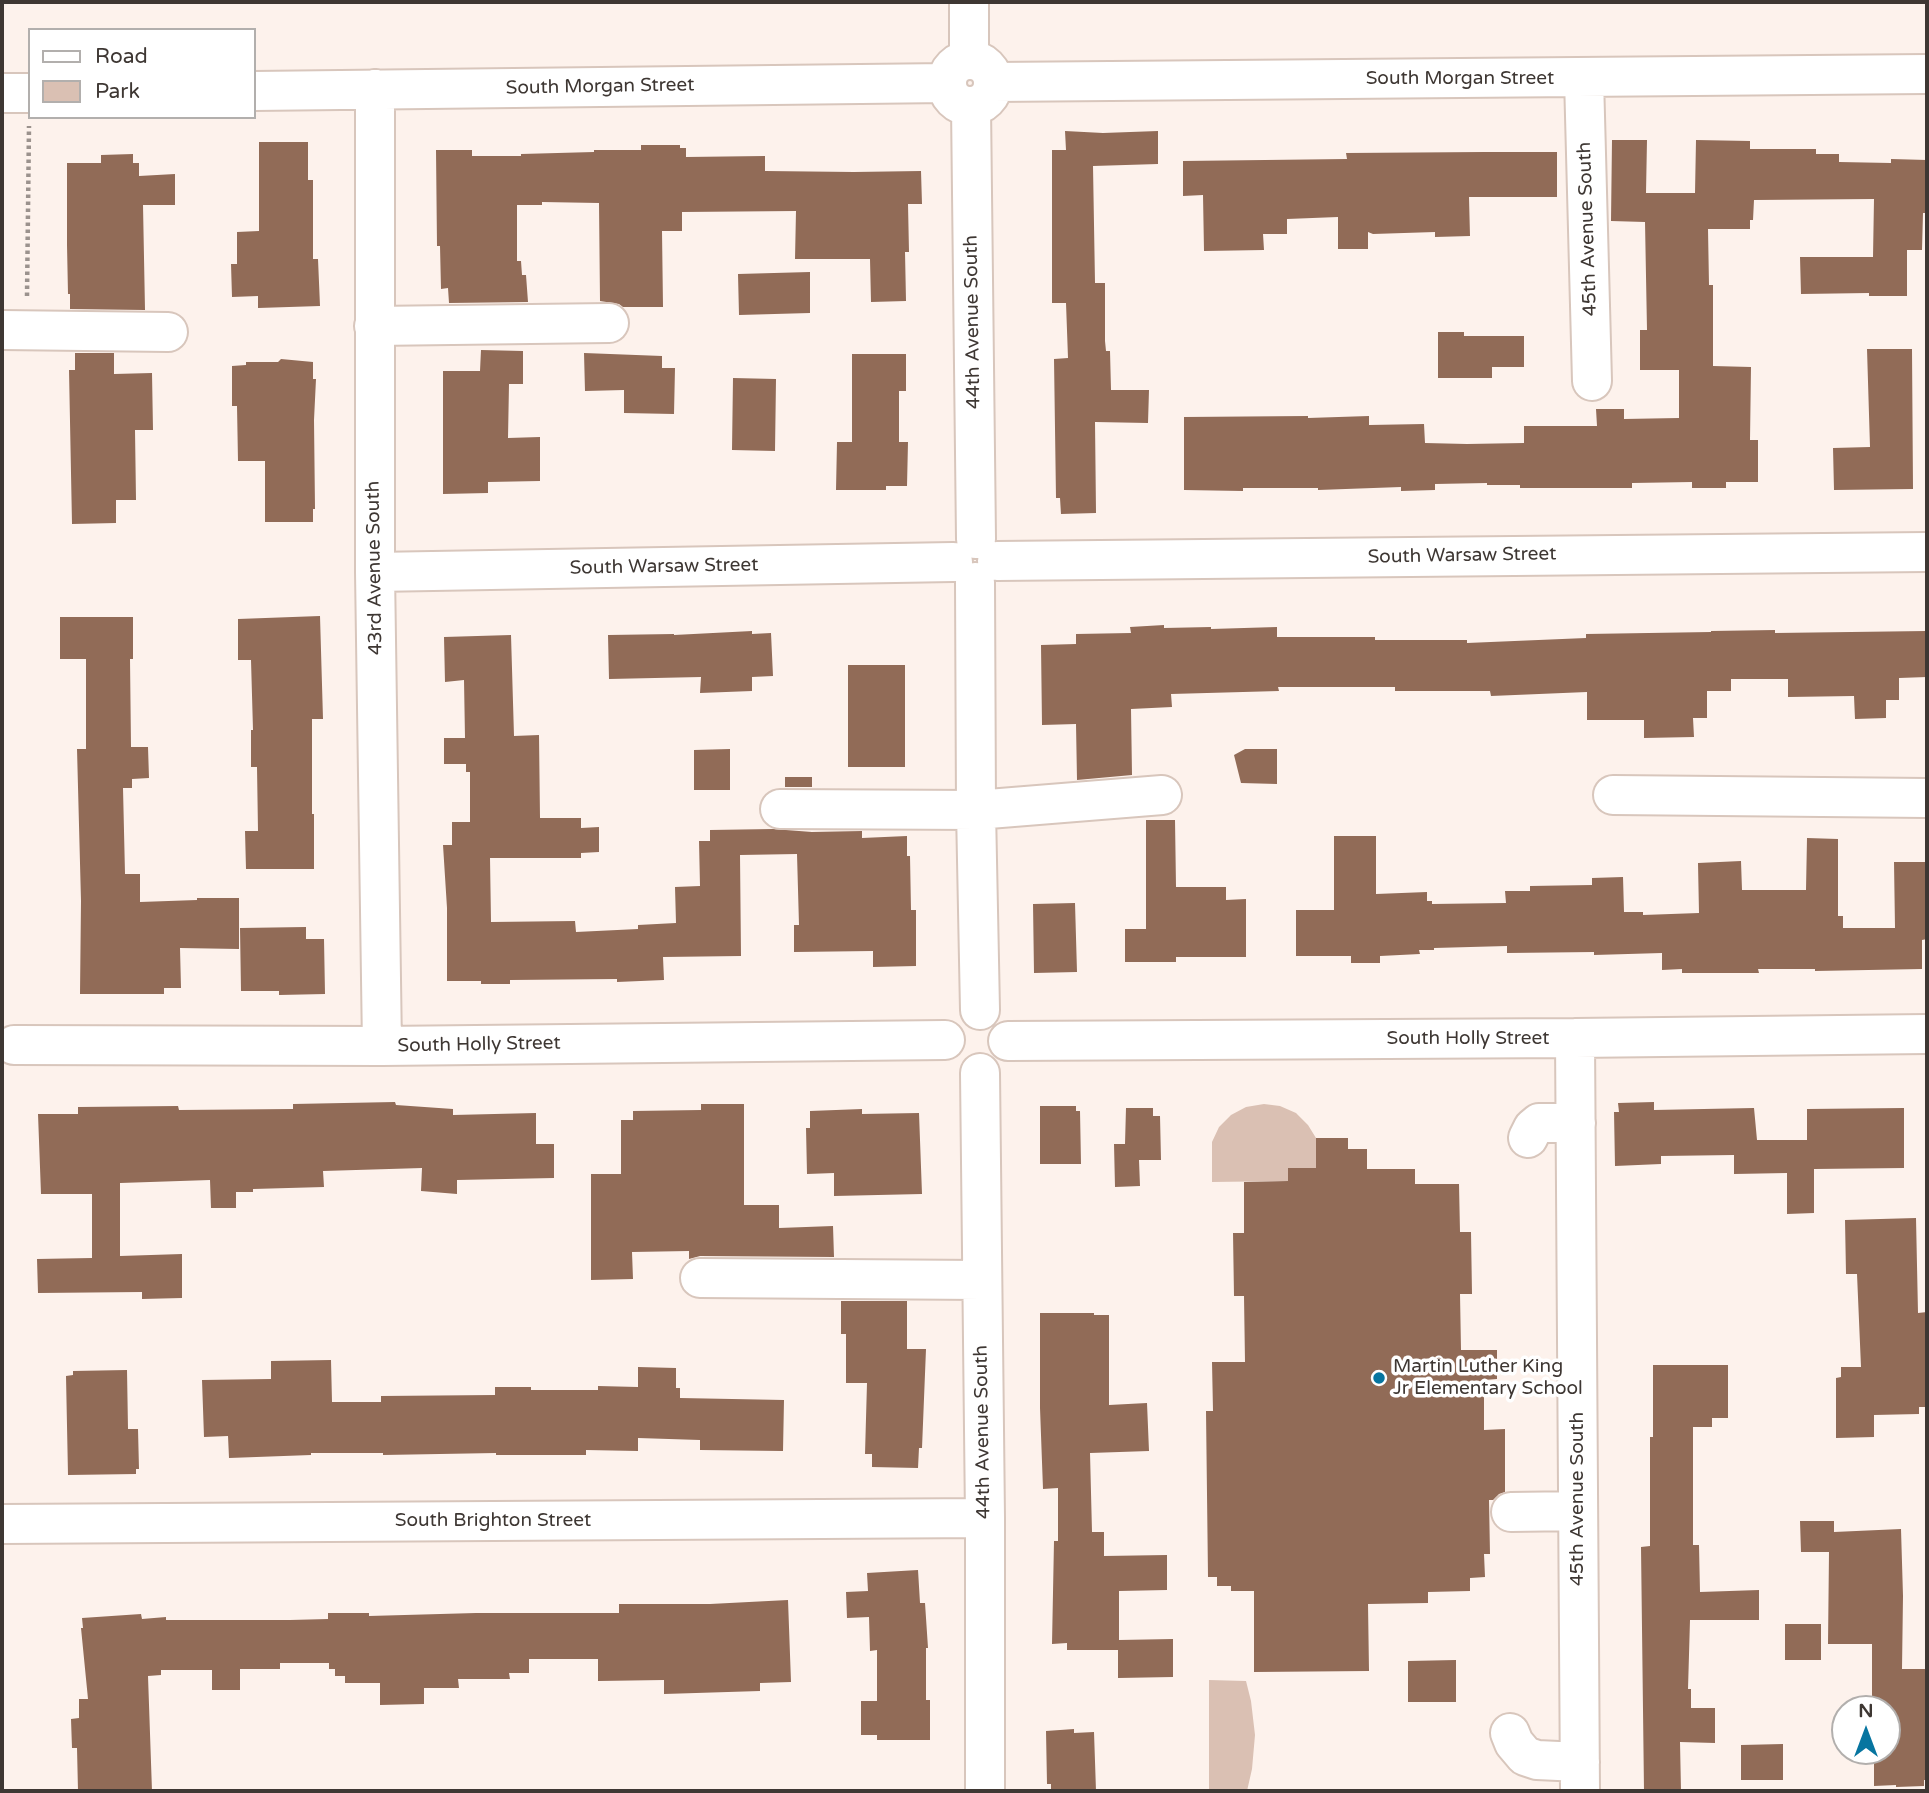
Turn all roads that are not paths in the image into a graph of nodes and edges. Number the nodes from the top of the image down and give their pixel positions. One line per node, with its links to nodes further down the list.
1 (969, 2): 4 (street, 44th Avenue South)
2 (1927, 74): 3 (street, South Morgan Street)
3 (1584, 78): 4 (street, South Morgan Street); 13 (street, 45th Avenue South)
4 (970, 83): 5 (street, South Morgan Street); 15 (street, 44th Avenue South)
5 (375, 89): 6 (street, South Morgan Street); 10 (street, 43rd Avenue South)
6 (256, 91)
7 (2, 93): 8 (street)
8 (28, 108)
9 (609, 323): 10 (street)
10 (374, 326): 16 (street, 43rd Avenue South)
11 (14, 331): 12 (street)
12 (168, 332)
13 (1592, 381)
14 (1927, 552): 15 (street, South Warsaw Street)
15 (975, 561): 16 (street, South Warsaw Street); 21 (street, 44th Avenue South)
16 (375, 572): 27 (street, 43rd Avenue South)
17 (1163, 795): 21 (street)
18 (1613, 795): 19 (street)
19 (1927, 798)
20 (780, 809): 21 (street)
21 (976, 810): 22 (street, 44th Avenue South)
22 (980, 1010): 25 (street); 26 (street)
23 (1927, 1034): 24 (street, South Holly Street)
24 (1575, 1038): 26 (street, South Holly Street); 30 (street, 45th Avenue South)
25 (945, 1040): 27 (street, South Holly Street); 29 (street)
26 (1008, 1041): 29 (street)
27 (382, 1046): 28 (street, South Holly Street)
28 (6, 1047)
29 (980, 1073): 33 (street, 44th Avenue South)
30 (1576, 1124): 31 (street); 34 (street, 45th Avenue South)
31 (1528, 1138)
32 (700, 1278): 33 (street)
33 (981, 1280): 36 (street, 44th Avenue South)
34 (1578, 1511): 35 (street); 39 (street, 45th Avenue South)
35 (1511, 1512)
36 (985, 1518): 37 (street, South Brighton Street); 40 (street, 44th Avenue South)
37 (2, 1524)
38 (1510, 1733): 39 (street)
39 (1580, 1777)
40 (985, 1791)

